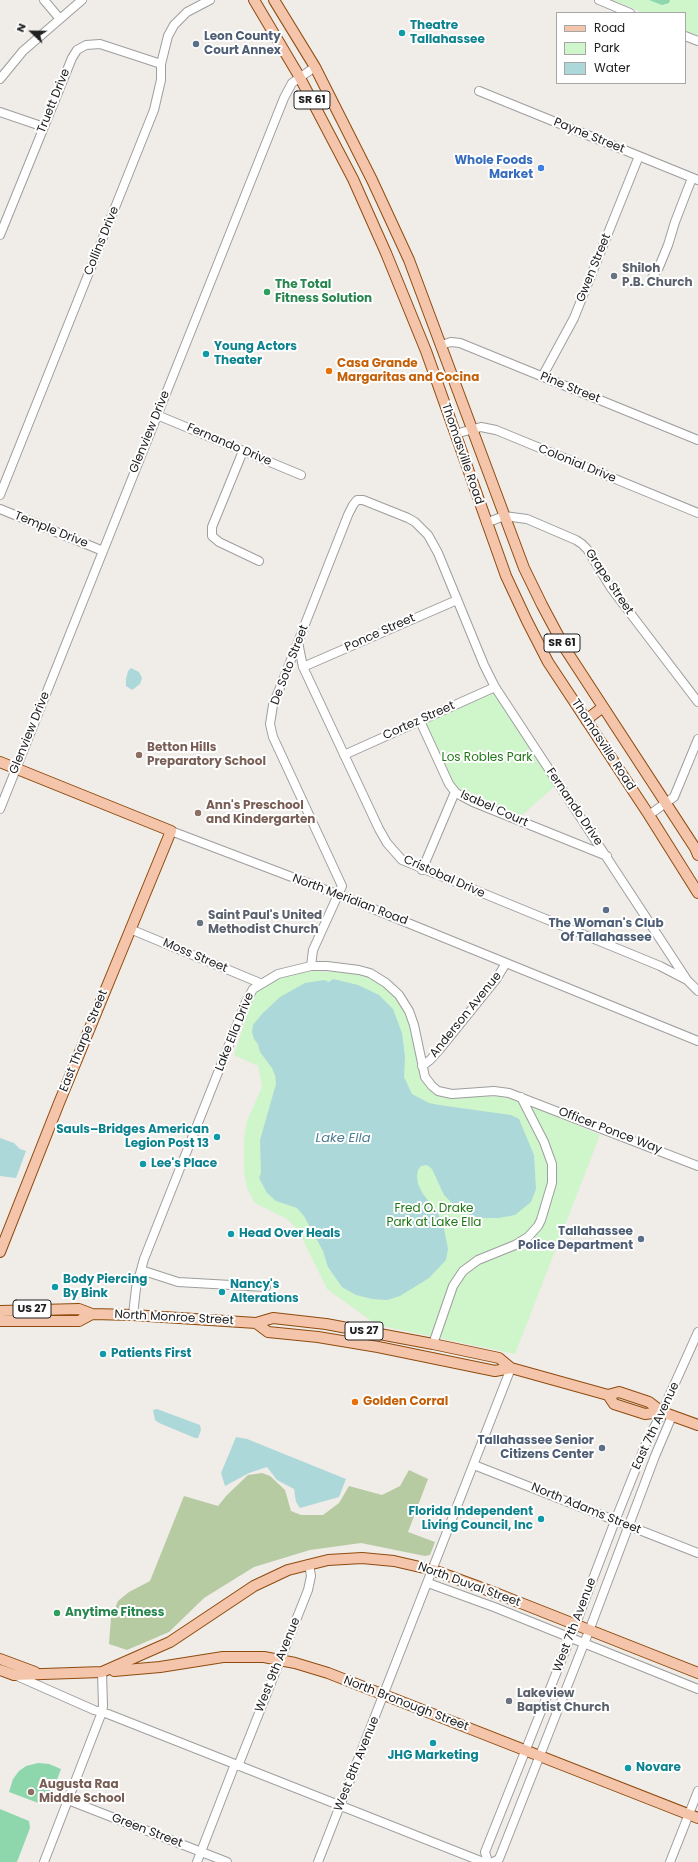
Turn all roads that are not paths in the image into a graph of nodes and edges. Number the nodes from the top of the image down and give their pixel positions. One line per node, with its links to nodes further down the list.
1 (44, 0): 8 (street)
2 (82, 0): 8 (street)
3 (210, 0): 11 (street, Collins Drive)
4 (254, 0): 13 (main road, Thomasville Road / SR 61)
5 (274, 0): 12 (main road, Thomasville Road / SR 61)
6 (599, 0): 7 (street)
7 (628, 12)
8 (60, 19): 14 (street)
9 (686, 36): 10 (street)
10 (698, 41)
11 (161, 64): 17 (street, Truett Drive); 36 (street, Collins Drive)
12 (315, 67): 13 (street, Glenview Drive); 18 (main road, Thomasville Road / SR 61)
13 (300, 76): 19 (main road, Thomasville Road / SR 61); 30 (street, Glenview Drive)
14 (0, 79)
15 (479, 91): 20 (street, Payne Street)
16 (0, 112): 17 (street)
17 (44, 127): 22 (street, Truett Drive)
18 (353, 142): 19 (main road); 23 (main road, Thomasville Road / SR 61)
19 (338, 149): 24 (main road, Thomasville Road / SR 61)
20 (639, 156): 21 (street, Payne Street); 29 (street, Gwen Street)
21 (695, 179): 25 (street)
22 (0, 235)
23 (409, 260): 24 (main road); 26 (main road, Thomasville Road / SR 61)
24 (392, 266): 27 (main road, Thomasville Road / SR 61)
25 (652, 278)
26 (435, 330): 27 (main road); 28 (main road, Thomasville Road / SR 61)
27 (420, 337): 32 (main road, Thomasville Road / SR 61)
28 (441, 345): 29 (street, Pine Street); 31 (main road, Thomasville Road / SR 61)
29 (542, 377): 33 (street, Pine Street)
30 (157, 415): 34 (street, Fernando Drive); 42 (street, Glenview Drive)
31 (473, 429): 32 (street, Colonial Drive); 39 (street, Colonial Drive); 40 (main road, Thomasville Road / SR 61)
32 (455, 434): 41 (main road, Thomasville Road / SR 61)
33 (698, 440)
34 (243, 451): 35 (street, Fernando Drive); 43 (street)
35 (301, 475)
36 (0, 495)
37 (357, 500): 44 (street, Fernando Drive); 45 (street, De Soto Street)
38 (0, 510): 42 (street, Temple Drive)
39 (698, 513)
40 (504, 516): 41 (street, Grape Street); 48 (street, Grape Street); 49 (main road, Thomasville Road / SR 61)
41 (486, 523): 50 (main road, Thomasville Road / SR 61)
42 (103, 551): 55 (street, Glenview Drive)
43 (259, 561)
44 (457, 600): 46 (street, Ponce Street); 47 (street, Fernando Drive)
45 (298, 642): 46 (street, Cristobal Drive); 65 (street, De Soto Street)
46 (303, 667): 53 (street, Cristobal Drive)
47 (495, 687): 51 (street, Cortez Street); 62 (street, Fernando Drive)
48 (698, 702)
49 (603, 707): 50 (main road); 57 (main road, Thomasville Road / SR 61)
50 (586, 720): 59 (main road, Thomasville Road / SR 61)
51 (420, 721): 53 (street, Cortez Street); 56 (street, Isabel Court)
52 (698, 740): 57 (street)
53 (344, 755): 63 (street, Cristobal Drive)
54 (0, 762): 55 (main road, North Meridian Road)
55 (16, 769): 58 (street, Glenview Drive); 60 (main road, North Meridian Road)
56 (455, 792): 62 (street, Isabel Court); 63 (street)
57 (666, 803): 59 (street); 61 (main road, Thomasville Road / SR 61)
58 (0, 809)
59 (649, 815): 64 (main road, Thomasville Road / SR 61)
60 (171, 831): 65 (street, North Meridian Road); 66 (main road, East Tharpe Street)
61 (697, 851)
62 (607, 856): 69 (street, Fernando Drive)
63 (422, 870): 69 (street, Cristobal Drive)
64 (698, 893)
65 (339, 895): 67 (street, North Meridian Road); 68 (street)
66 (130, 929): 70 (street, Moss Street); 76 (main road, East Tharpe Street)
67 (506, 963): 72 (street, North Meridian Road); 73 (street, Anderson Avenue)
68 (311, 966): 70 (street, Lake Ella Drive); 73 (street, Lake Ella Drive)
69 (688, 980): 71 (street, Fernando Drive)
70 (260, 983): 77 (street, Lake Ella Drive)
71 (698, 991)
72 (698, 1041)
73 (422, 1066): 74 (street, Lake Ella Drive)
74 (521, 1097): 75 (street, Officer Ponce Way); 85 (street)
75 (698, 1166)
76 (0, 1252)
77 (141, 1270): 78 (street); 81 (street, Lake Ella Drive)
78 (266, 1287)
79 (0, 1311): 80 (main road, North Monroe Street / US 27)
80 (92, 1314): 81 (main road, North Monroe Street / US 27); 82 (main road, North Monroe Street / US 27)
81 (133, 1315): 83 (main road, North Monroe Street / US 27)
82 (0, 1321)
83 (256, 1323): 85 (main road, North Monroe Street / US 27); 86 (main road, North Monroe Street / US 27)
84 (698, 1332): 88 (street, East 7th Avenue)
85 (433, 1344): 86 (main road); 87 (main road, North Monroe Street / US 27)
86 (428, 1356): 87 (main road, North Monroe Street / US 27)
87 (511, 1368): 88 (main road, North Monroe Street / US 27); 93 (street, West 8th Avenue)
88 (662, 1412): 89 (main road, North Monroe Street / US 27); 91 (street, East 7th Avenue)
89 (672, 1416): 90 (main road, North Monroe Street / US 27); 92 (street, East 7th Avenue)
90 (698, 1425)
91 (639, 1459): 92 (street); 94 (street, East 7th Avenue)
92 (652, 1464): 95 (street, East 7th Avenue)
93 (474, 1465): 94 (street, North Adams Street); 98 (street, West 8th Avenue)
94 (615, 1521): 95 (street, North Adams Street); 100 (street, West 7th Avenue)
95 (630, 1526): 96 (street, North Adams Street); 101 (street, West 7th Avenue)
96 (698, 1553)
97 (309, 1564): 98 (main road, North Duval Street); 105 (street, West 9th Avenue); 107 (main road, North Duval Street)
98 (433, 1570): 99 (street, West 8th Avenue); 100 (main road, North Duval Street)
99 (428, 1583): 102 (street, North Duval Street); 112 (street, West 8th Avenue)
100 (575, 1626): 101 (main road, North Duval Street); 102 (street, West 7th Avenue)
101 (589, 1631): 103 (street, West 7th Avenue); 109 (main road, North Duval Street)
102 (570, 1639): 103 (street, North Duval Street); 113 (street, West 7th Avenue)
103 (584, 1645): 111 (street, North Duval Street); 115 (street, West 7th Avenue)
104 (0, 1659): 108 (main road)
105 (280, 1660): 107 (main road, North Bronough Street); 112 (main road, North Bronough Street); 118 (street, West 9th Avenue)
106 (0, 1670): 110 (main road)
107 (102, 1672): 108 (main road, North Duval Street); 114 (street)
108 (39, 1673): 110 (main road, North Duval Street)
109 (698, 1673)
110 (14, 1675): 114 (street)
111 (698, 1689)
112 (384, 1696): 116 (main road, North Bronough Street); 121 (street, West 8th Avenue)
113 (544, 1706): 115 (street); 116 (street, West 7th Avenue)
114 (102, 1712): 118 (street); 120 (street)
115 (557, 1712): 117 (street, West 7th Avenue)
116 (526, 1751): 117 (main road, North Bronough Street); 129 (street, West 7th Avenue)
117 (539, 1757): 122 (main road, North Bronough Street); 130 (street, West 7th Avenue)
118 (237, 1765): 121 (street); 123 (street, West 9th Avenue)
119 (698, 1791): 122 (street)
120 (68, 1800): 123 (street, Green Street); 124 (street)
121 (340, 1806): 127 (street, West 8th Avenue); 128 (street)
122 (693, 1816): 131 (street)
123 (201, 1852): 125 (street, West 9th Avenue); 126 (street, Green Street)
124 (44, 1862)
125 (197, 1862)
126 (226, 1862)
127 (318, 1862)
128 (483, 1862)
129 (488, 1862)
130 (493, 1862)
131 (670, 1862)

